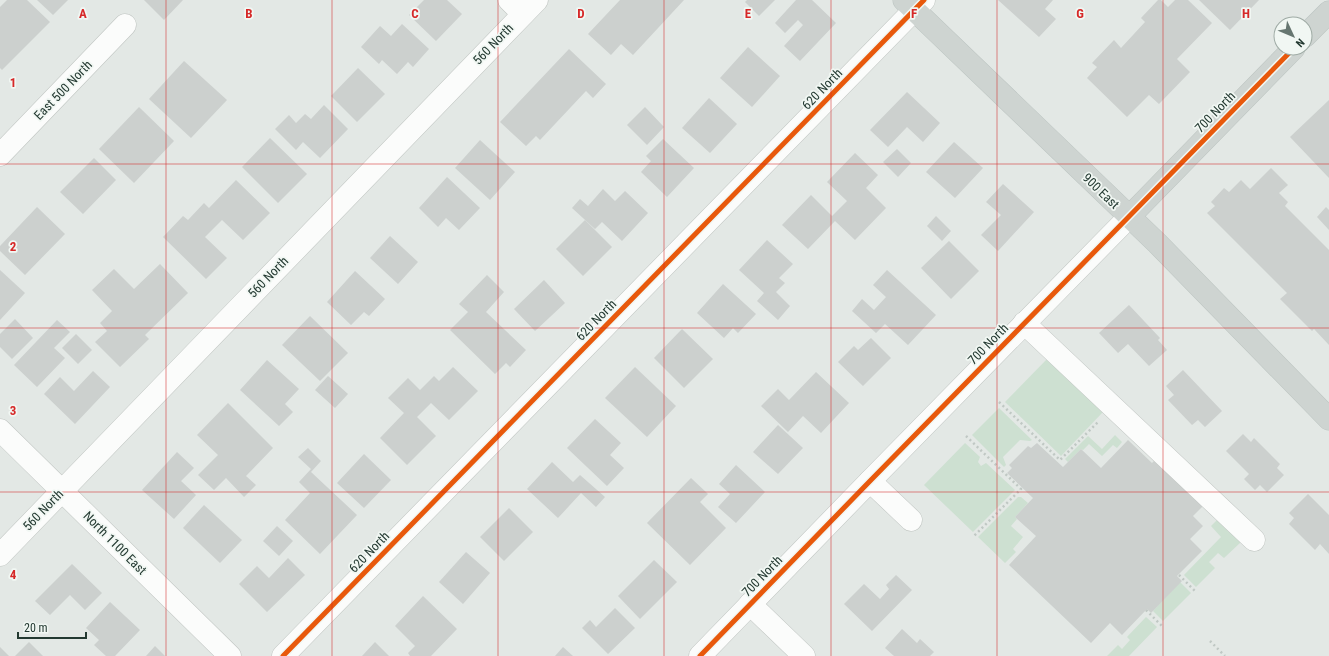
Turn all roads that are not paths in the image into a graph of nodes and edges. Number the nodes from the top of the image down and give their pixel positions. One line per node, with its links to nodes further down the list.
1 (914, 3): 8 (main road, 900 East); 19 (street, 620 North)
2 (523, 5): 13 (street, 560 North)
3 (1329, 13): 5 (main road)
4 (125, 25): 7 (street, East 500 North)
5 (1313, 28)
6 (1286, 56): 8 (main road, 700 North)
7 (0, 155)
8 (1129, 217): 9 (street, 700 North); 10 (main road, 900 East)
9 (1024, 323): 12 (street, 700 North); 15 (street)
10 (1329, 419)
11 (0, 430): 13 (street, North 1100 East)
12 (870, 481): 14 (street); 17 (street, 700 North)
13 (62, 490): 16 (street, 560 North); 18 (street, North 1100 East)
14 (911, 520)
15 (1254, 540)
16 (0, 555)
17 (750, 604): 20 (street, 700 North); 21 (street)
18 (230, 656)
19 (283, 656)
20 (700, 656)
21 (804, 656)

